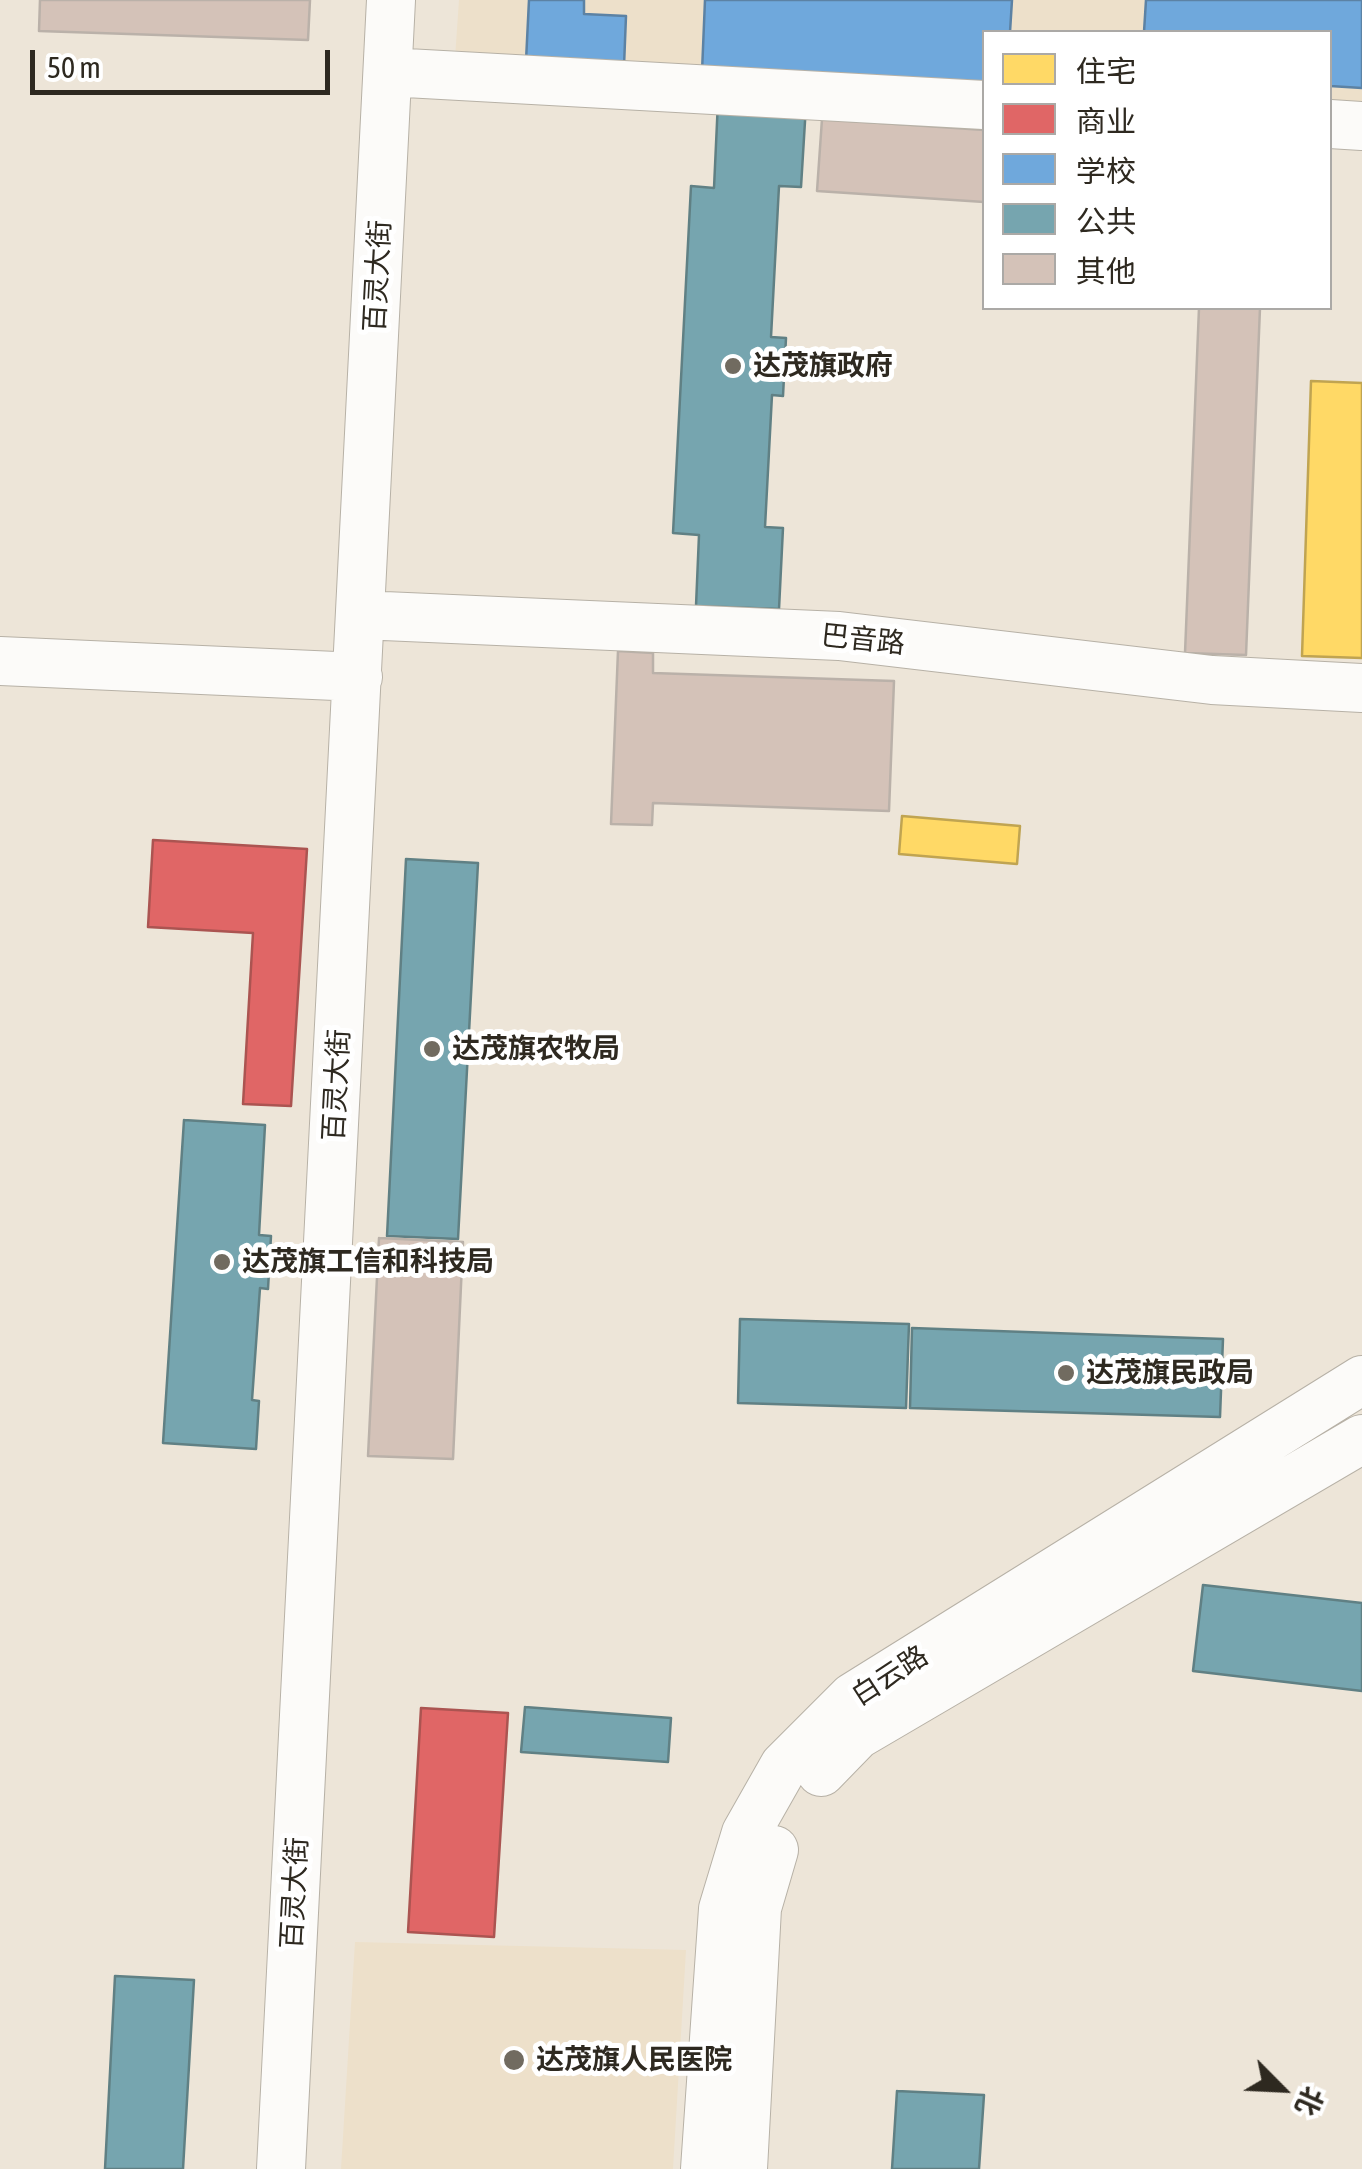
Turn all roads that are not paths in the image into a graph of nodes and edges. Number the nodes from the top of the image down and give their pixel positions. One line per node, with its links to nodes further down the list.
1 (391, 0): 2 (street, 百灵大街)
2 (388, 72): 3 (street); 6 (street, 百灵大街)
3 (982, 105)
4 (1332, 124): 5 (street)
5 (1362, 126)
6 (362, 615): 8 (street, 百灵大街); 9 (street, 巴音路)
7 (0, 660): 8 (street)
8 (358, 677): 12 (street, 百灵大街)
9 (1362, 688)
10 (1362, 1380): 13 (street, 白云路)
11 (1362, 1439): 14 (street, 白云路)
12 (280, 2169)
13 (705, 2169)
14 (742, 2169)

